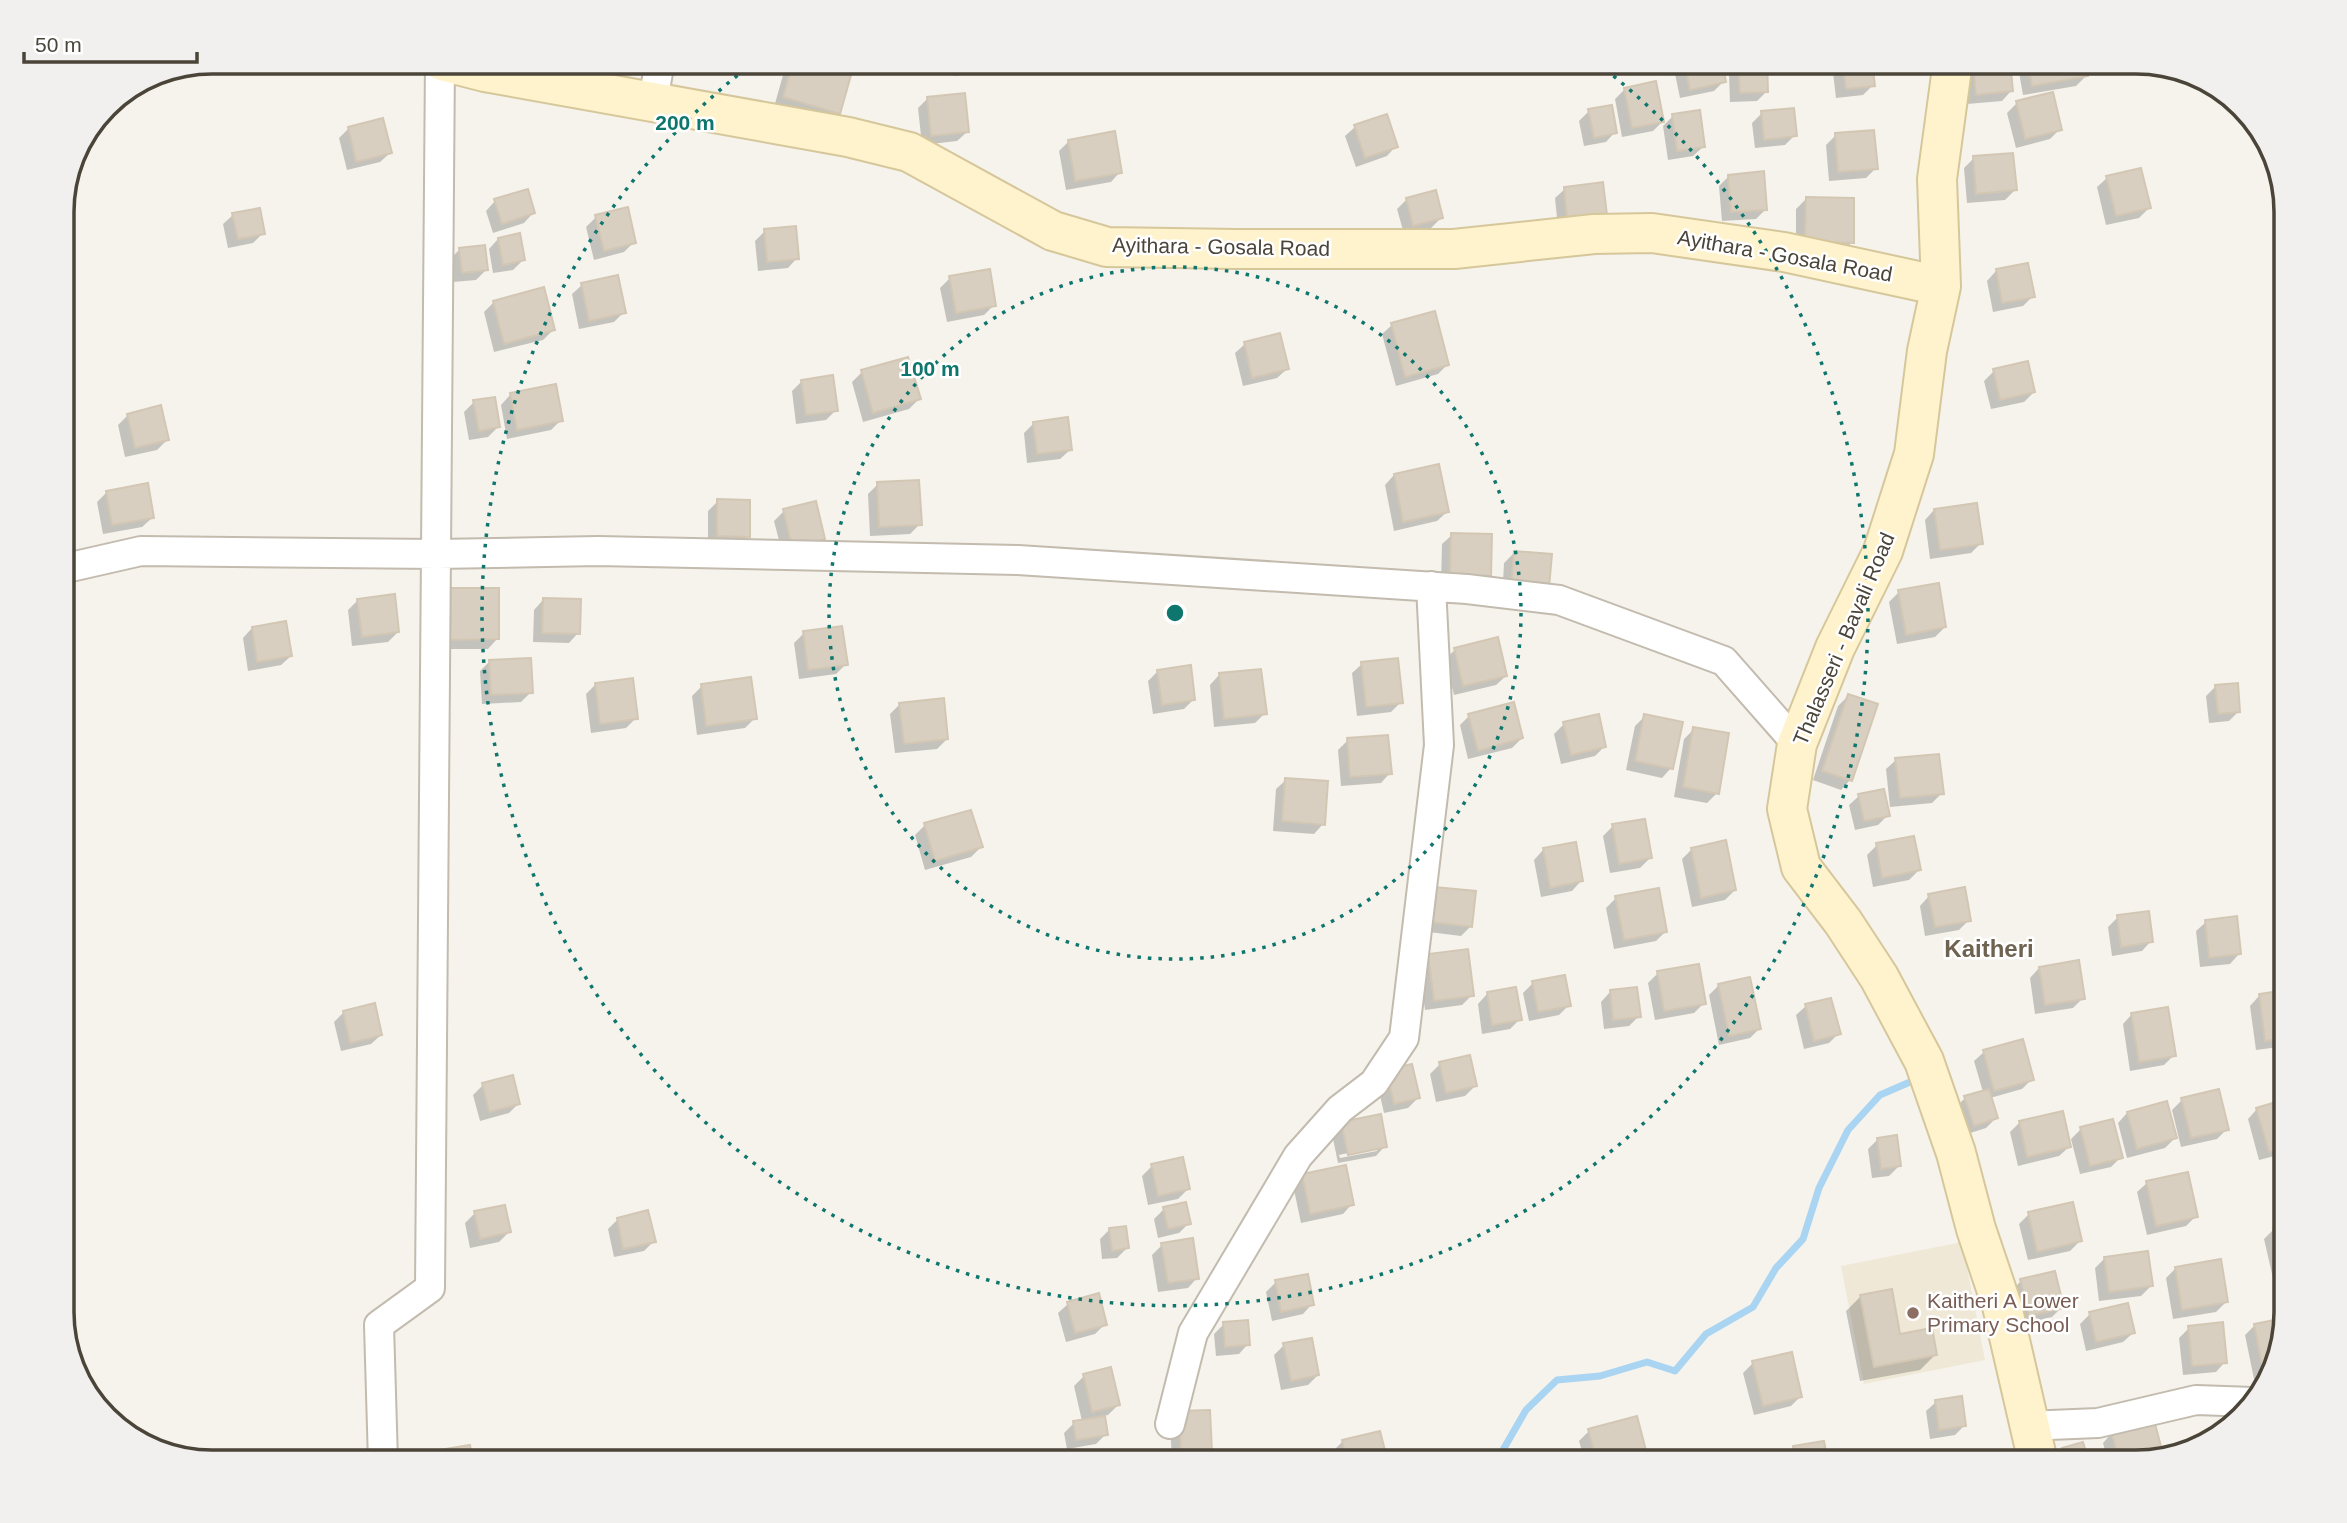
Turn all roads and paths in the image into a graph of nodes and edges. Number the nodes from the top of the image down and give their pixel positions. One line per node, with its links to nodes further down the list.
1 (441, 74): 7 (street)
2 (497, 74): 5 (main road, Ayithara - Gosala Road)
3 (658, 74): 5 (street)
4 (1951, 74): 6 (main road, Thalasseri - Bavali Road)
5 (653, 101): 6 (main road, Ayithara - Gosala Road)
6 (1941, 286): 10 (main road, Thalasseri - Bavali Road)
7 (437, 554): 8 (street); 9 (street); 14 (street)
8 (74, 566)
9 (1431, 586): 10 (street); 12 (street)
10 (1797, 744): 13 (main road, Thalasseri - Bavali Road)
11 (2240, 1402): 13 (street)
12 (1170, 1424)
13 (2028, 1426): 15 (main road, Thalasseri - Bavali Road)
14 (383, 1450)
15 (2035, 1450)

